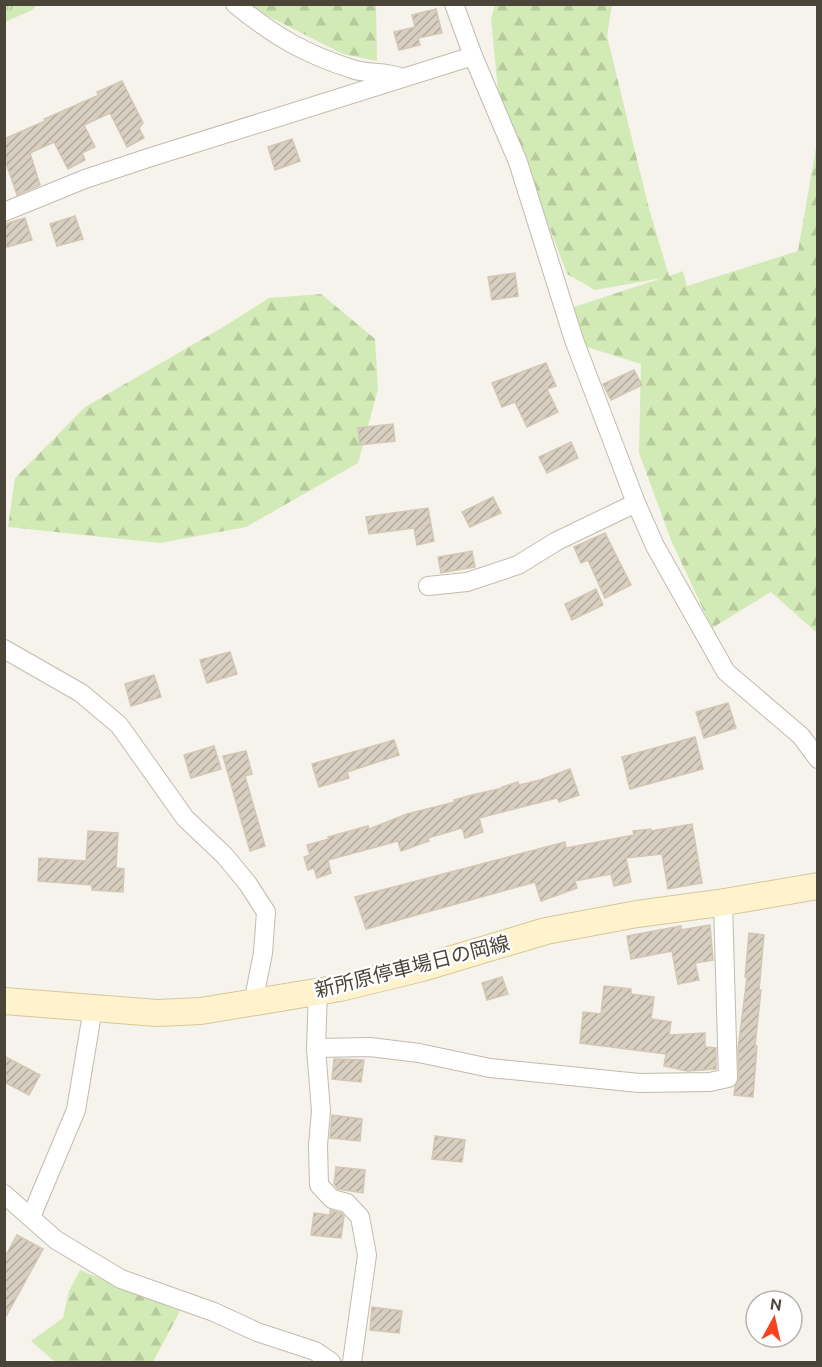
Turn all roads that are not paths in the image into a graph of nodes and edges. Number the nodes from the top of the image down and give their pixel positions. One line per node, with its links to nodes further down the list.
1 (235, 4): 4 (street)
2 (454, 4): 3 (street)
3 (473, 56): 4 (street); 6 (street)
4 (402, 78): 5 (street)
5 (7, 205)
6 (636, 503): 7 (street); 9 (street)
7 (428, 585)
8 (4, 649): 14 (street)
9 (818, 759)
10 (818, 886): 11 (main road, 新所原停車場日の岡線)
11 (723, 903): 12 (main road, 新所原停車場日の岡線); 16 (street)
12 (318, 990): 14 (main road, 新所原停車場日の岡線); 16 (street)
13 (4, 1001): 15 (main road, 新所原停車場日の岡線)
14 (253, 1003): 15 (main road, 新所原停車場日の岡線)
15 (93, 1008): 18 (street)
16 (316, 1048): 20 (street)
17 (4, 1194): 18 (street)
18 (31, 1217): 19 (street)
19 (331, 1362)
20 (351, 1362)

